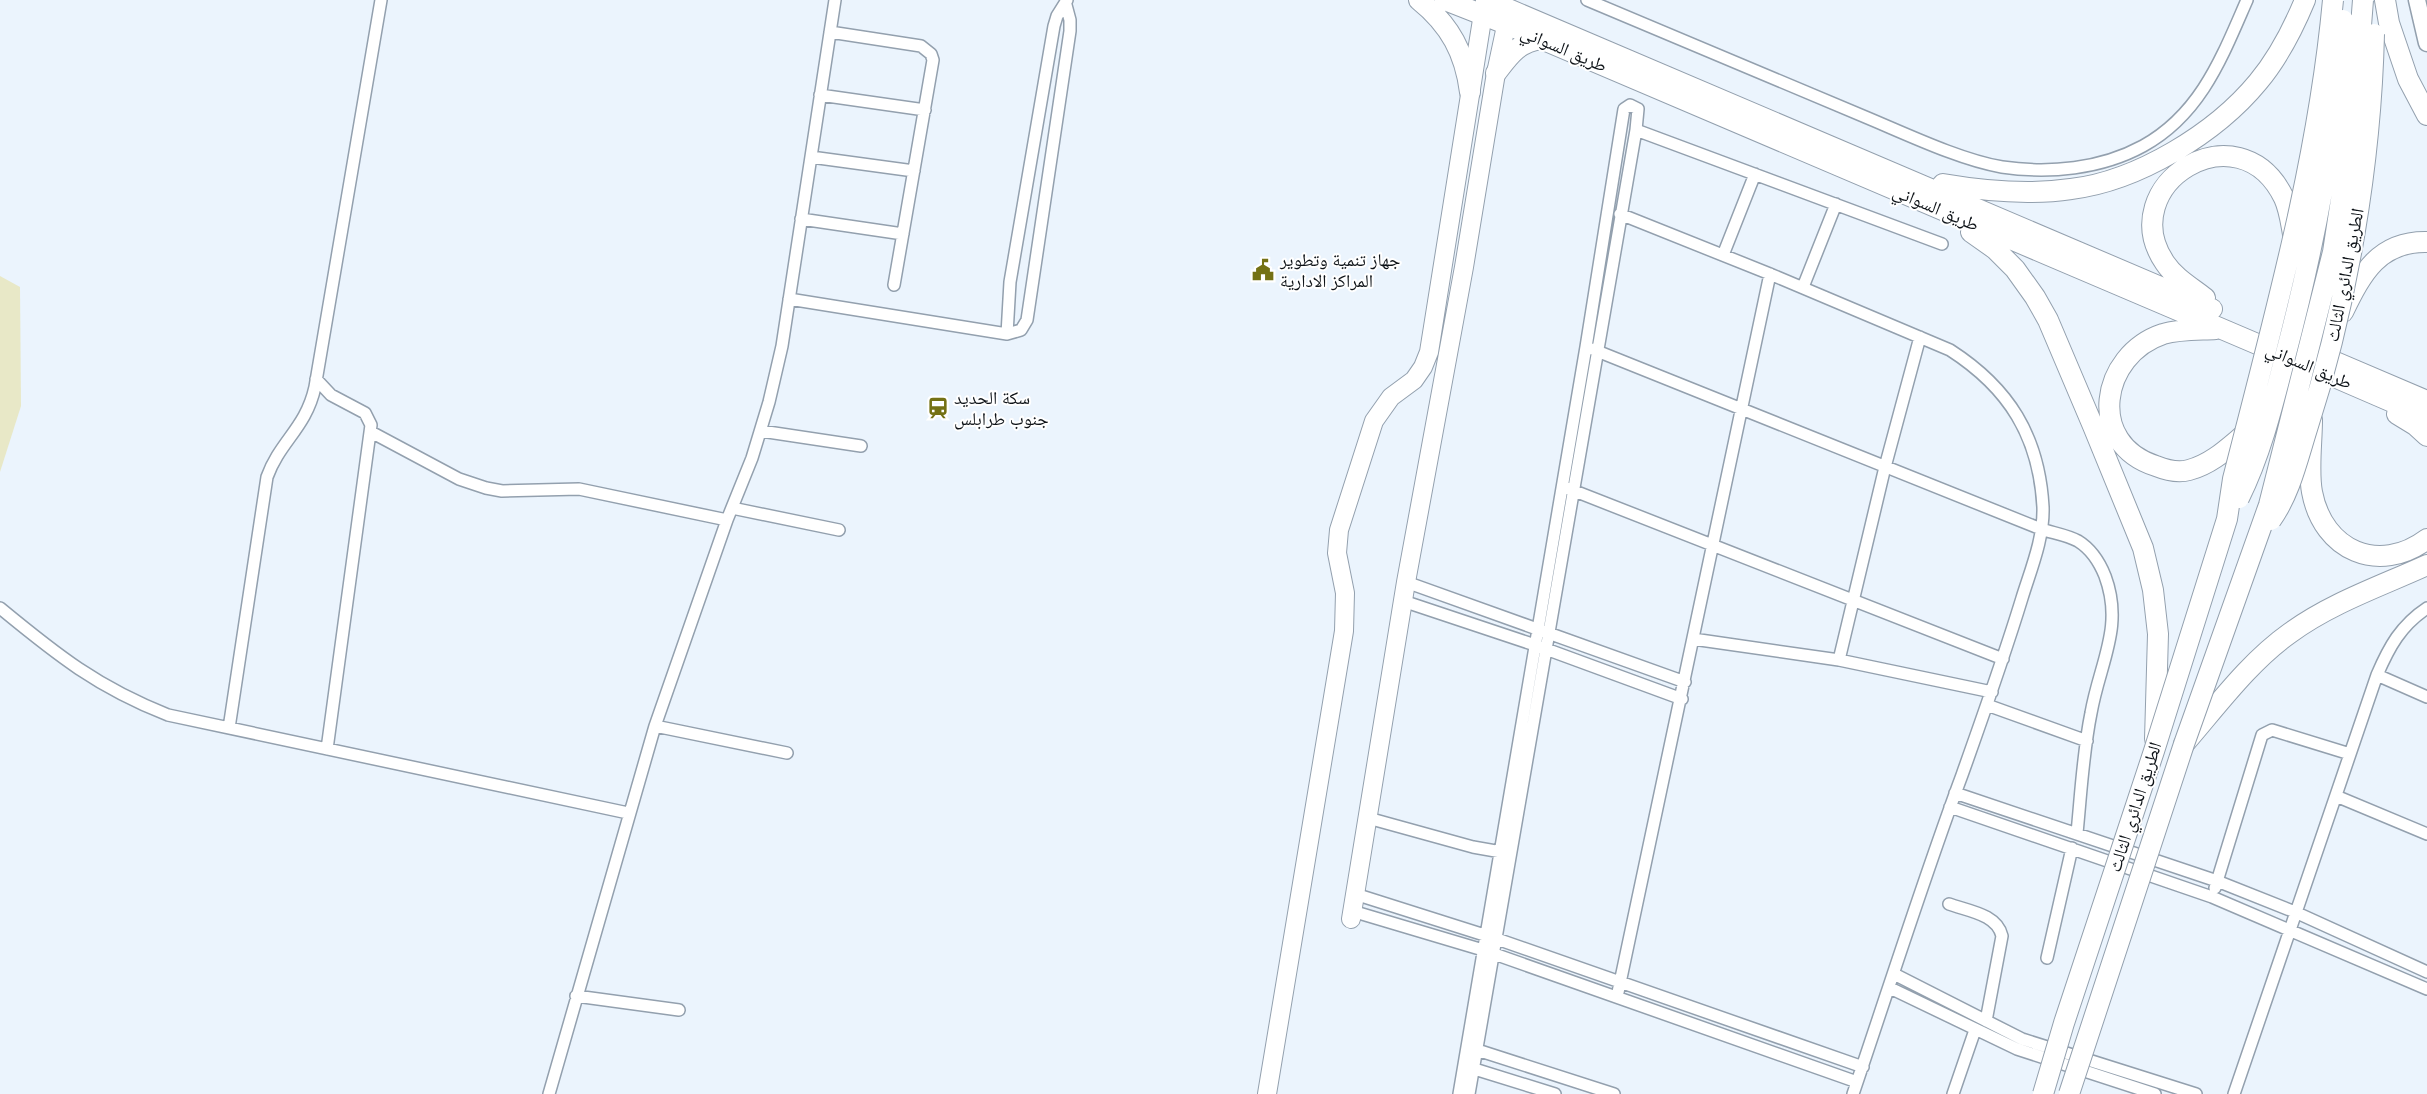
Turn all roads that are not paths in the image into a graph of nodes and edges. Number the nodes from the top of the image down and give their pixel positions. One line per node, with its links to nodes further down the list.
1 (381, 0): 50 (street)
2 (835, 0): 17 (street)
3 (1419, 0): 21 (highway)
4 (1445, 0): 15 (highway, طريق السواني)
5 (1587, 0): 6 (street)
6 (2247, 0)
7 (2304, 0): 29 (highway)
8 (2333, 0): 34 (highway, الطريق الدائري الثالث, bridge)
9 (2344, 0): 65 (highway, الطريق الدائري الثالث, bridge)
10 (2364, 0): 69 (highway, الطريق الدائري الثالث, bridge)
11 (2373, 0): 45 (highway, الطريق الدائري الثالث, bridge)
12 (2385, 0): 24 (highway)
13 (2417, 0): 19 (street)
14 (1066, 2): 46 (street); 46 (street)
15 (1485, 5): 16 (highway, طريق السواني); 21 (main road)
16 (1510, 11): 18 (highway, طريق السواني); 20 (main road); 29 (highway, طريق السواني)
17 (830, 32): 22 (street); 23 (street)
18 (1541, 40): 20 (highway); 29 (highway, طريق السواني)
19 (2427, 44)
20 (1496, 73): 39 (main road)
21 (1470, 92): 38 (main road)
22 (820, 95): 23 (street); 26 (street)
23 (925, 110): 27 (street)
24 (2427, 115)
25 (1636, 130): 28 (street); 31 (street); 48 (street)
26 (811, 157): 27 (street); 32 (street)
27 (914, 171): 33 (street)
28 (1755, 174): 30 (street); 37 (street)
29 (1912, 189): 44 (highway, طريق السواني); 94 (highway, bridge)
30 (1836, 204): 36 (street); 42 (street)
31 (1620, 214): 37 (street); 48 (street)
32 (801, 219): 33 (street); 43 (street)
33 (903, 234): 41 (street)
34 (2294, 239): 44 (highway); 59 (highway, الطريق الدائري الثالث, bridge)
35 (2427, 242): 45 (highway, bridge)
36 (1942, 244)
37 (1723, 255): 40 (street)
38 (1444, 262): 39 (main road); 133 (main road)
39 (1464, 267): 73 (main road)
40 (1770, 274): 42 (street); 54 (street)
41 (894, 285)
42 (1802, 287): 47 (street)
43 (789, 298): 46 (street); 57 (street)
44 (2225, 322): 49 (highway, طريق السواني); 52 (highway, طريق السواني); 59 (highway)
45 (2337, 324): 55 (highway, الطريق الدائري الثالث, bridge)
46 (1006, 334)
47 (1920, 336): 62 (street); 67 (street)
48 (1592, 349): 54 (street); 63 (street)
49 (2333, 376): 56 (highway, طريق السواني); 60 (highway)
50 (316, 379): 58 (street); 90 (street)
51 (2427, 384): 52 (highway)
52 (2390, 385): 53 (highway, طريق السواني)
53 (2427, 401)
54 (1742, 409): 62 (street); 71 (street)
55 (2312, 412): 69 (highway, الطريق الدائري الثالث, bridge); 70 (highway, bridge)
56 (2427, 417)
57 (761, 431): 61 (street); 64 (street)
58 (371, 432): 66 (street); 93 (street)
59 (2246, 433): 65 (highway, الطريق الدائري الثالث, bridge)
60 (2427, 436)
61 (861, 446)
62 (1886, 467): 67 (street); 74 (street)
63 (1568, 488): 71 (street); 78 (street)
64 (732, 508): 66 (street); 68 (street)
65 (2227, 519): 94 (highway, الطريق الدائري الثالث, bridge)
66 (727, 520): 89 (street)
67 (2041, 529): 81 (street); 91 (street)
68 (839, 530)
69 (2259, 536): 92 (highway, الطريق الدائري الثالث, bridge)
70 (2427, 539)
71 (1714, 545): 74 (street); 79 (street)
72 (2427, 565): 92 (highway)
73 (1406, 582): 75 (main road); 78 (street)
74 (1853, 600): 81 (street); 82 (street)
75 (1403, 601): 80 (street); 101 (main road)
76 (0, 608): 90 (street)
77 (2427, 608): 83 (street)
78 (1543, 630): 80 (street); 84 (street)
79 (1693, 639): 82 (street); 84 (street)
80 (1540, 646): 87 (street); 105 (street)
81 (2003, 659): 85 (street)
82 (1839, 660): 85 (street)
83 (2377, 675): 86 (street); 96 (street)
84 (1685, 682): 87 (street)
85 (1992, 692): 88 (street)
86 (2427, 697)
87 (1682, 698): 117 (street)
88 (1987, 706): 91 (street); 97 (street)
89 (654, 726): 95 (street); 100 (street)
90 (229, 728): 93 (street)
91 (2087, 741): 102 (street)
92 (2184, 744): 142 (highway, الطريق الدائري الثالث, bridge)
93 (327, 749): 100 (street)
94 (2154, 751): 124 (highway, الطريق الدائري الثالث, bridge)
95 (788, 753)
96 (2350, 754): 98 (street); 106 (street)
97 (1955, 793): 99 (street); 102 (street)
98 (2336, 796): 103 (street); 110 (street)
99 (1950, 807): 104 (street); 116 (street)
100 (628, 814): 120 (street)
101 (1368, 818): 105 (street); 109 (main road)
102 (2077, 834): 106 (street)
103 (2427, 834)
104 (2072, 848): 107 (street); 114 (street)
105 (1506, 853): 112 (street)
106 (2217, 881): 107 (street); 110 (street)
107 (2212, 897): 111 (street)
108 (1949, 904): 123 (street)
109 (1353, 908): 112 (street); 113 (street)
110 (2295, 912): 111 (street); 115 (street)
111 (2290, 929): 119 (street); 146 (street)
112 (1491, 937): 113 (street); 117 (street)
113 (1489, 952): 121 (street); 126 (street)
114 (2047, 958)
115 (2427, 972)
116 (1894, 974): 118 (street); 123 (street)
117 (1621, 982): 121 (street); 128 (street)
118 (1890, 988): 125 (street); 128 (street)
119 (2427, 989)
120 (576, 996): 122 (street); 132 (street)
121 (1617, 998): 130 (street)
122 (679, 1010)
123 (1986, 1022): 129 (street)
124 (2064, 1023): 140 (highway, bridge); 141 (highway, الطريق الدائري الثالث, bridge)
125 (1975, 1030): 131 (street); 139 (street)
126 (1472, 1048): 127 (street); 137 (street)
127 (1469, 1067): 134 (street); 135 (street); 136 (street)
128 (1863, 1067): 130 (street)
129 (2132, 1074): 131 (street); 145 (street)
130 (1857, 1082): 138 (street)
131 (2128, 1085): 143 (street); 144 (street)
132 (549, 1094)
133 (1267, 1094)
134 (1459, 1094)
135 (1470, 1094)
136 (1556, 1094)
137 (1614, 1094)
138 (1853, 1094)
139 (1953, 1094)
140 (2032, 1094)
141 (2043, 1094)
142 (2069, 1094)
143 (2120, 1094)
144 (2155, 1094)
145 (2196, 1094)
146 (2234, 1094)

